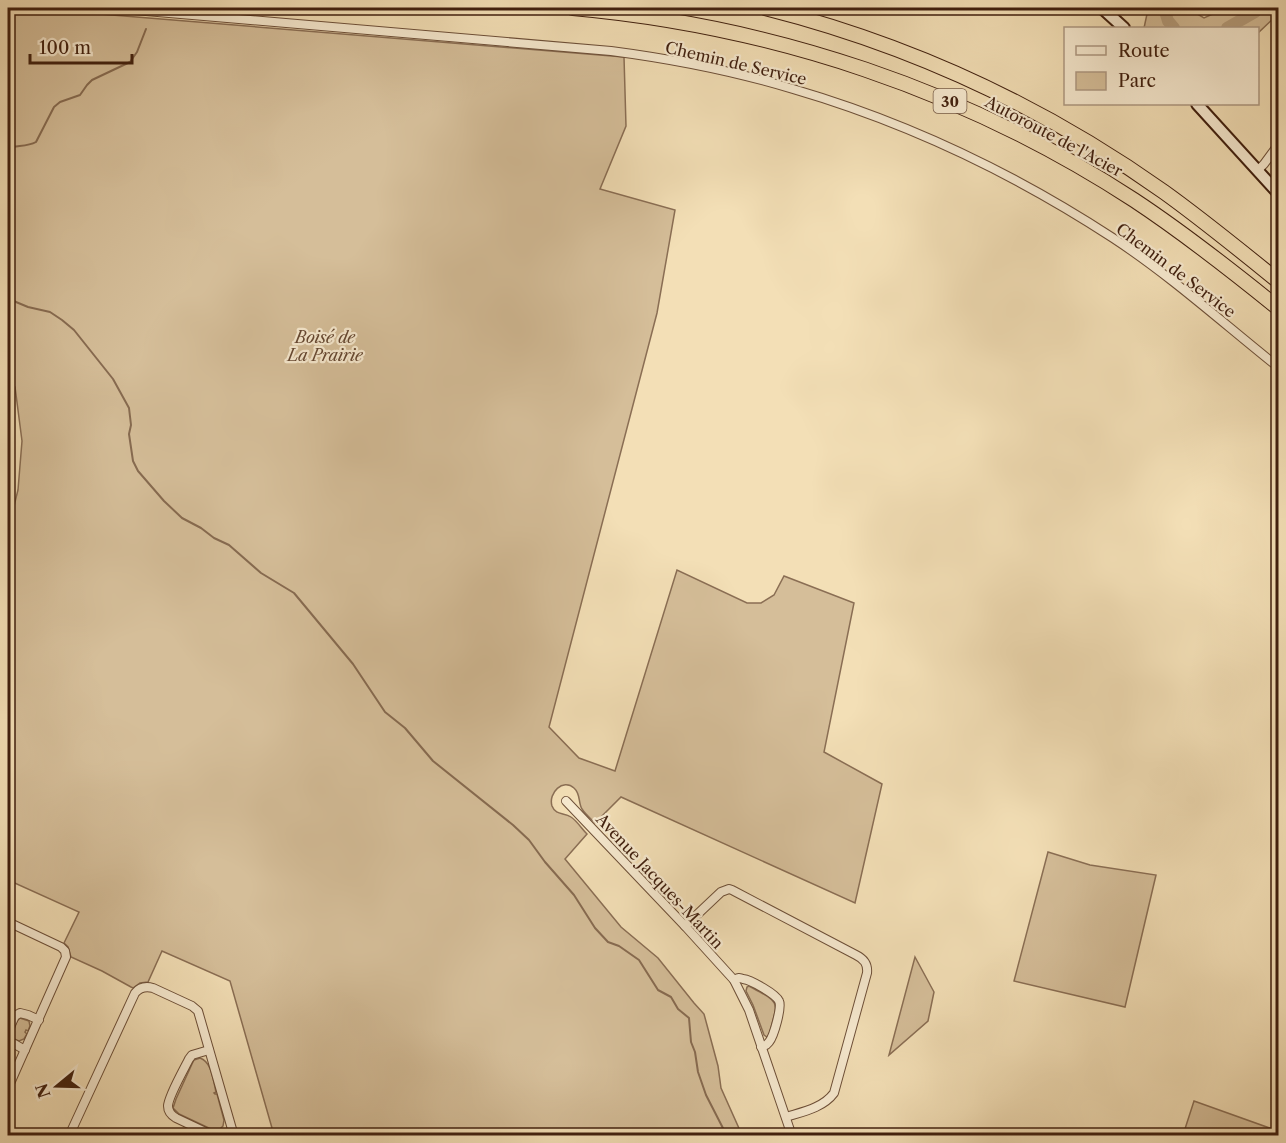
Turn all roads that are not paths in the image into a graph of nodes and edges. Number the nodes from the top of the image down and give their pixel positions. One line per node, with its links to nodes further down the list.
1 (111, 8): 12 (street, Chemin de Service)
2 (573, 8): 11 (highway, Autoroute de l'Acier / 30)
3 (765, 8): 10 (highway, Autoroute de l'Acier / 30)
4 (1102, 8): 5 (main road)
5 (1123, 27)
6 (1198, 105): 8 (main road)
7 (1278, 145): 8 (street)
8 (1258, 170): 9 (main road)
9 (1278, 193)
10 (1278, 281)
11 (1278, 308)
12 (1278, 367)
13 (566, 801): 15 (street, Avenue Jacques-Martin)
14 (8, 922): 17 (street)
15 (685, 926): 16 (street, Avenue Jacques-Martin); 24 (street)
16 (734, 980): 20 (street, Avenue Jacques-Martin); 20 (street)
17 (39, 1020): 18 (street); 21 (street)
18 (8, 1030)
19 (8, 1038): 21 (street)
20 (761, 1047): 24 (street, Avenue Jacques-Martin)
21 (25, 1050): 23 (street)
22 (209, 1050): 25 (street); 25 (street); 26 (street)
23 (8, 1088)
24 (786, 1117): 27 (street, Avenue Jacques-Martin)
25 (233, 1133)
26 (69, 1136)
27 (792, 1136)

